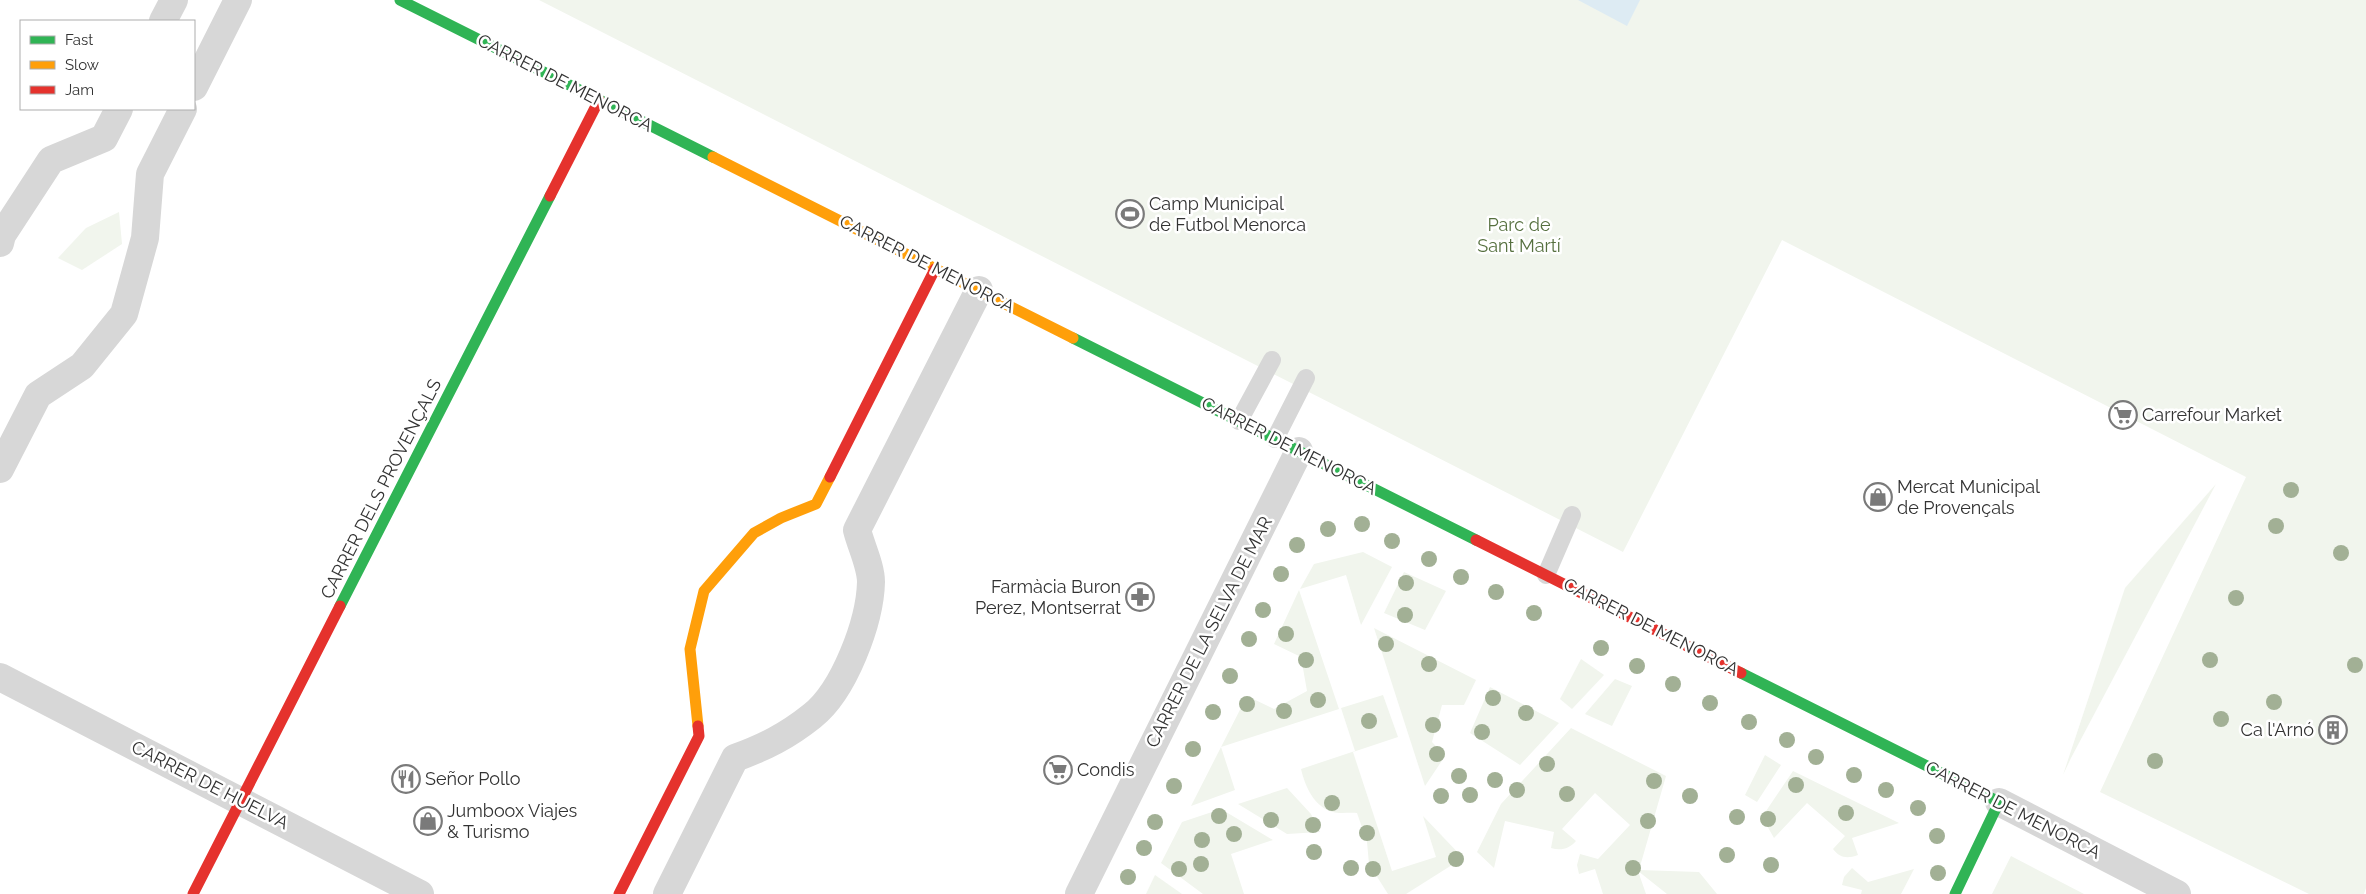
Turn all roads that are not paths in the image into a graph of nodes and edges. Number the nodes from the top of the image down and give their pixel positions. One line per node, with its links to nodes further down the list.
1 (174, 0): 4 (street)
2 (238, 0): 5 (street)
3 (400, 0): 6 (street, CARRER DE MENORCA)
4 (164, 20)
5 (195, 85)
6 (600, 100): 10 (street, CARRER DE MENORCA); 21 (street, CARRER DELS PROVENÇALS)
7 (118, 110): 9 (street)
8 (182, 110): 17 (street)
9 (0, 243)
10 (935, 268): 11 (street, CARRER DE MENORCA); 25 (street)
11 (979, 290): 14 (street, CARRER DE MENORCA); 26 (street)
12 (1272, 360): 14 (lane)
13 (1306, 378): 15 (lane)
14 (1239, 421): 15 (street, CARRER DE MENORCA)
15 (1275, 438): 16 (street, CARRER DE MENORCA)
16 (1300, 451): 19 (street, CARRER DE MENORCA); 27 (street, CARRER DE LA SELVA DE MAR)
17 (0, 469)
18 (1572, 515): 19 (lane)
19 (1546, 575): 22 (street, CARRER DE MENORCA)
20 (0, 677): 21 (street, CARRER DE HUELVA)
21 (241, 802): 23 (street, CARRER DELS PROVENÇALS); 24 (street, CARRER DE HUELVA)
22 (1999, 802): 28 (street); 29 (street, CARRER DE MENORCA)
23 (193, 894)
24 (420, 894)
25 (619, 894)
26 (667, 894)
27 (1079, 894)
28 (1955, 894)
29 (2177, 894)

